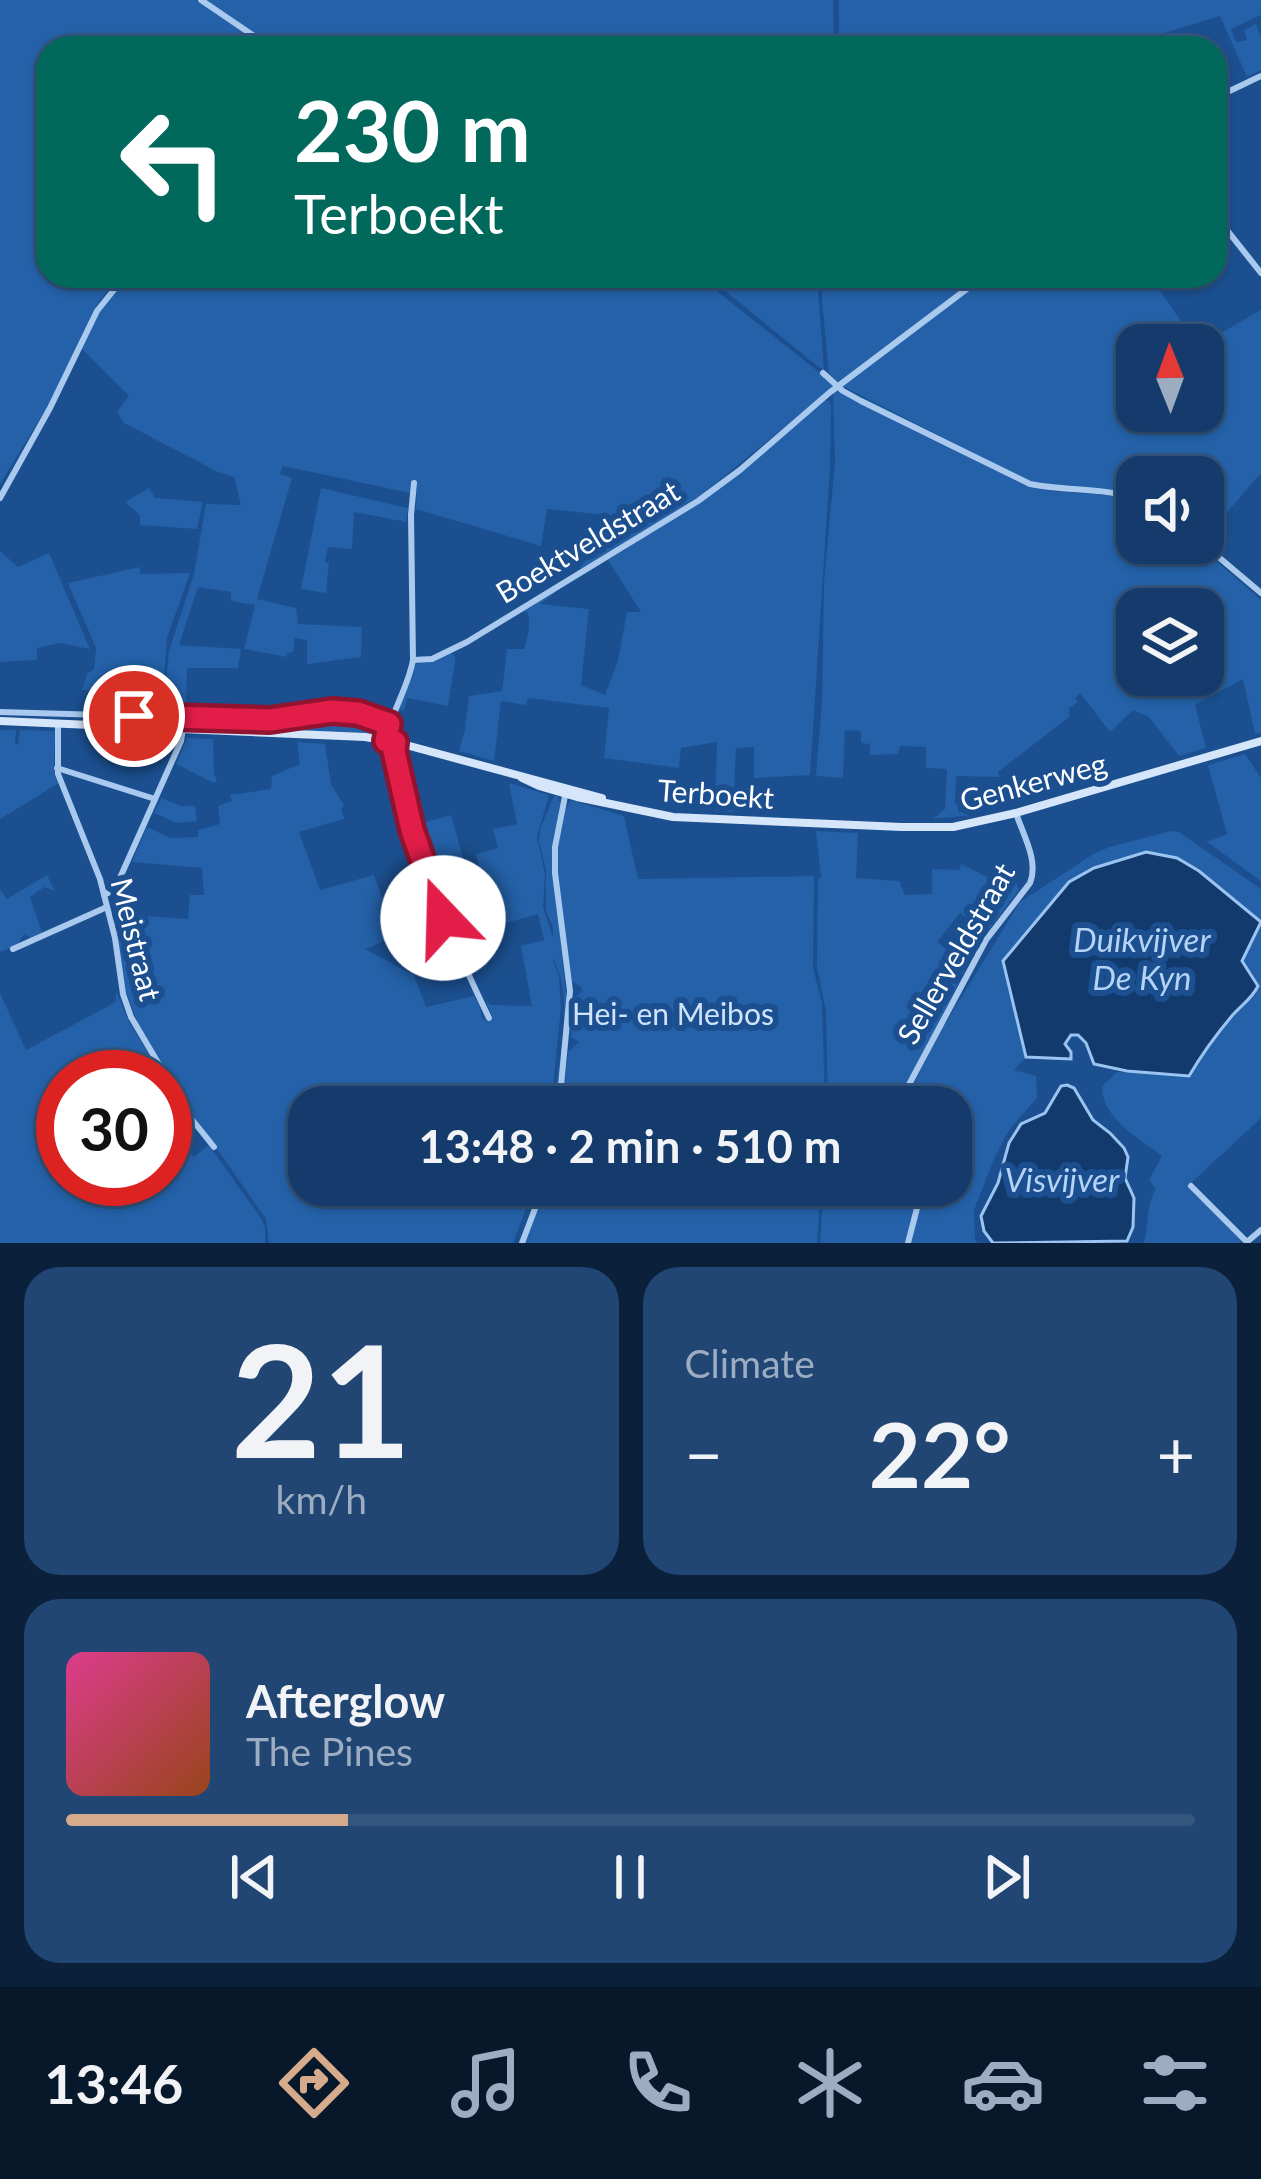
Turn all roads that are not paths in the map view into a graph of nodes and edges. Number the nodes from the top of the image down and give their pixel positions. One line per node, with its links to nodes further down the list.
1 (201, 0): 2 (street)
2 (254, 36)
3 (1261, 76): 4 (street)
4 (1227, 92)
5 (1227, 230): 6 (street)
6 (1261, 273)
7 (115, 288): 13 (street)
8 (968, 288): 10 (street, Boektveldstraat)
9 (823, 373): 10 (street)
10 (839, 386): 12 (street); 16 (street, Boektveldstraat)
11 (414, 483): 16 (street)
12 (1116, 494)
13 (0, 498)
14 (1224, 562): 15 (street)
15 (1261, 593)
16 (413, 660): 20 (street)
17 (0, 712): 20 (street)
18 (0, 721): 19 (main road, Terboekt)
19 (58, 724): 21 (main road, Terboekt); 24 (street, Meistraat)
20 (389, 724): 23 (street)
21 (183, 729): 23 (main road, Terboekt); 26 (street)
22 (1261, 741): 27 (main road, Genkerweg)
23 (390, 742): 25 (main road, Terboekt); 34 (street)
24 (57, 768): 26 (street); 29 (street, Meistraat)
25 (566, 790): 28 (main road, Terboekt); 33 (street)
26 (155, 799): 29 (street)
27 (1017, 817): 28 (main road, Genkerweg); 38 (street, Sellerveldstraat)
28 (811, 824)
29 (104, 896): 30 (street, Meistraat)
30 (107, 907): 31 (street); 39 (street, Meistraat)
31 (13, 949)
32 (581, 990): 33 (street)
33 (570, 991): 35 (street)
34 (489, 1018)
35 (567, 1043): 36 (street); 37 (street)
36 (578, 1044)
37 (562, 1086)
38 (908, 1086)
39 (214, 1148)
40 (1191, 1186): 44 (street)
41 (536, 1206): 45 (street)
42 (918, 1206): 46 (street)
43 (1261, 1230): 44 (street)
44 (1246, 1242)
45 (523, 1243)
46 (908, 1243)

